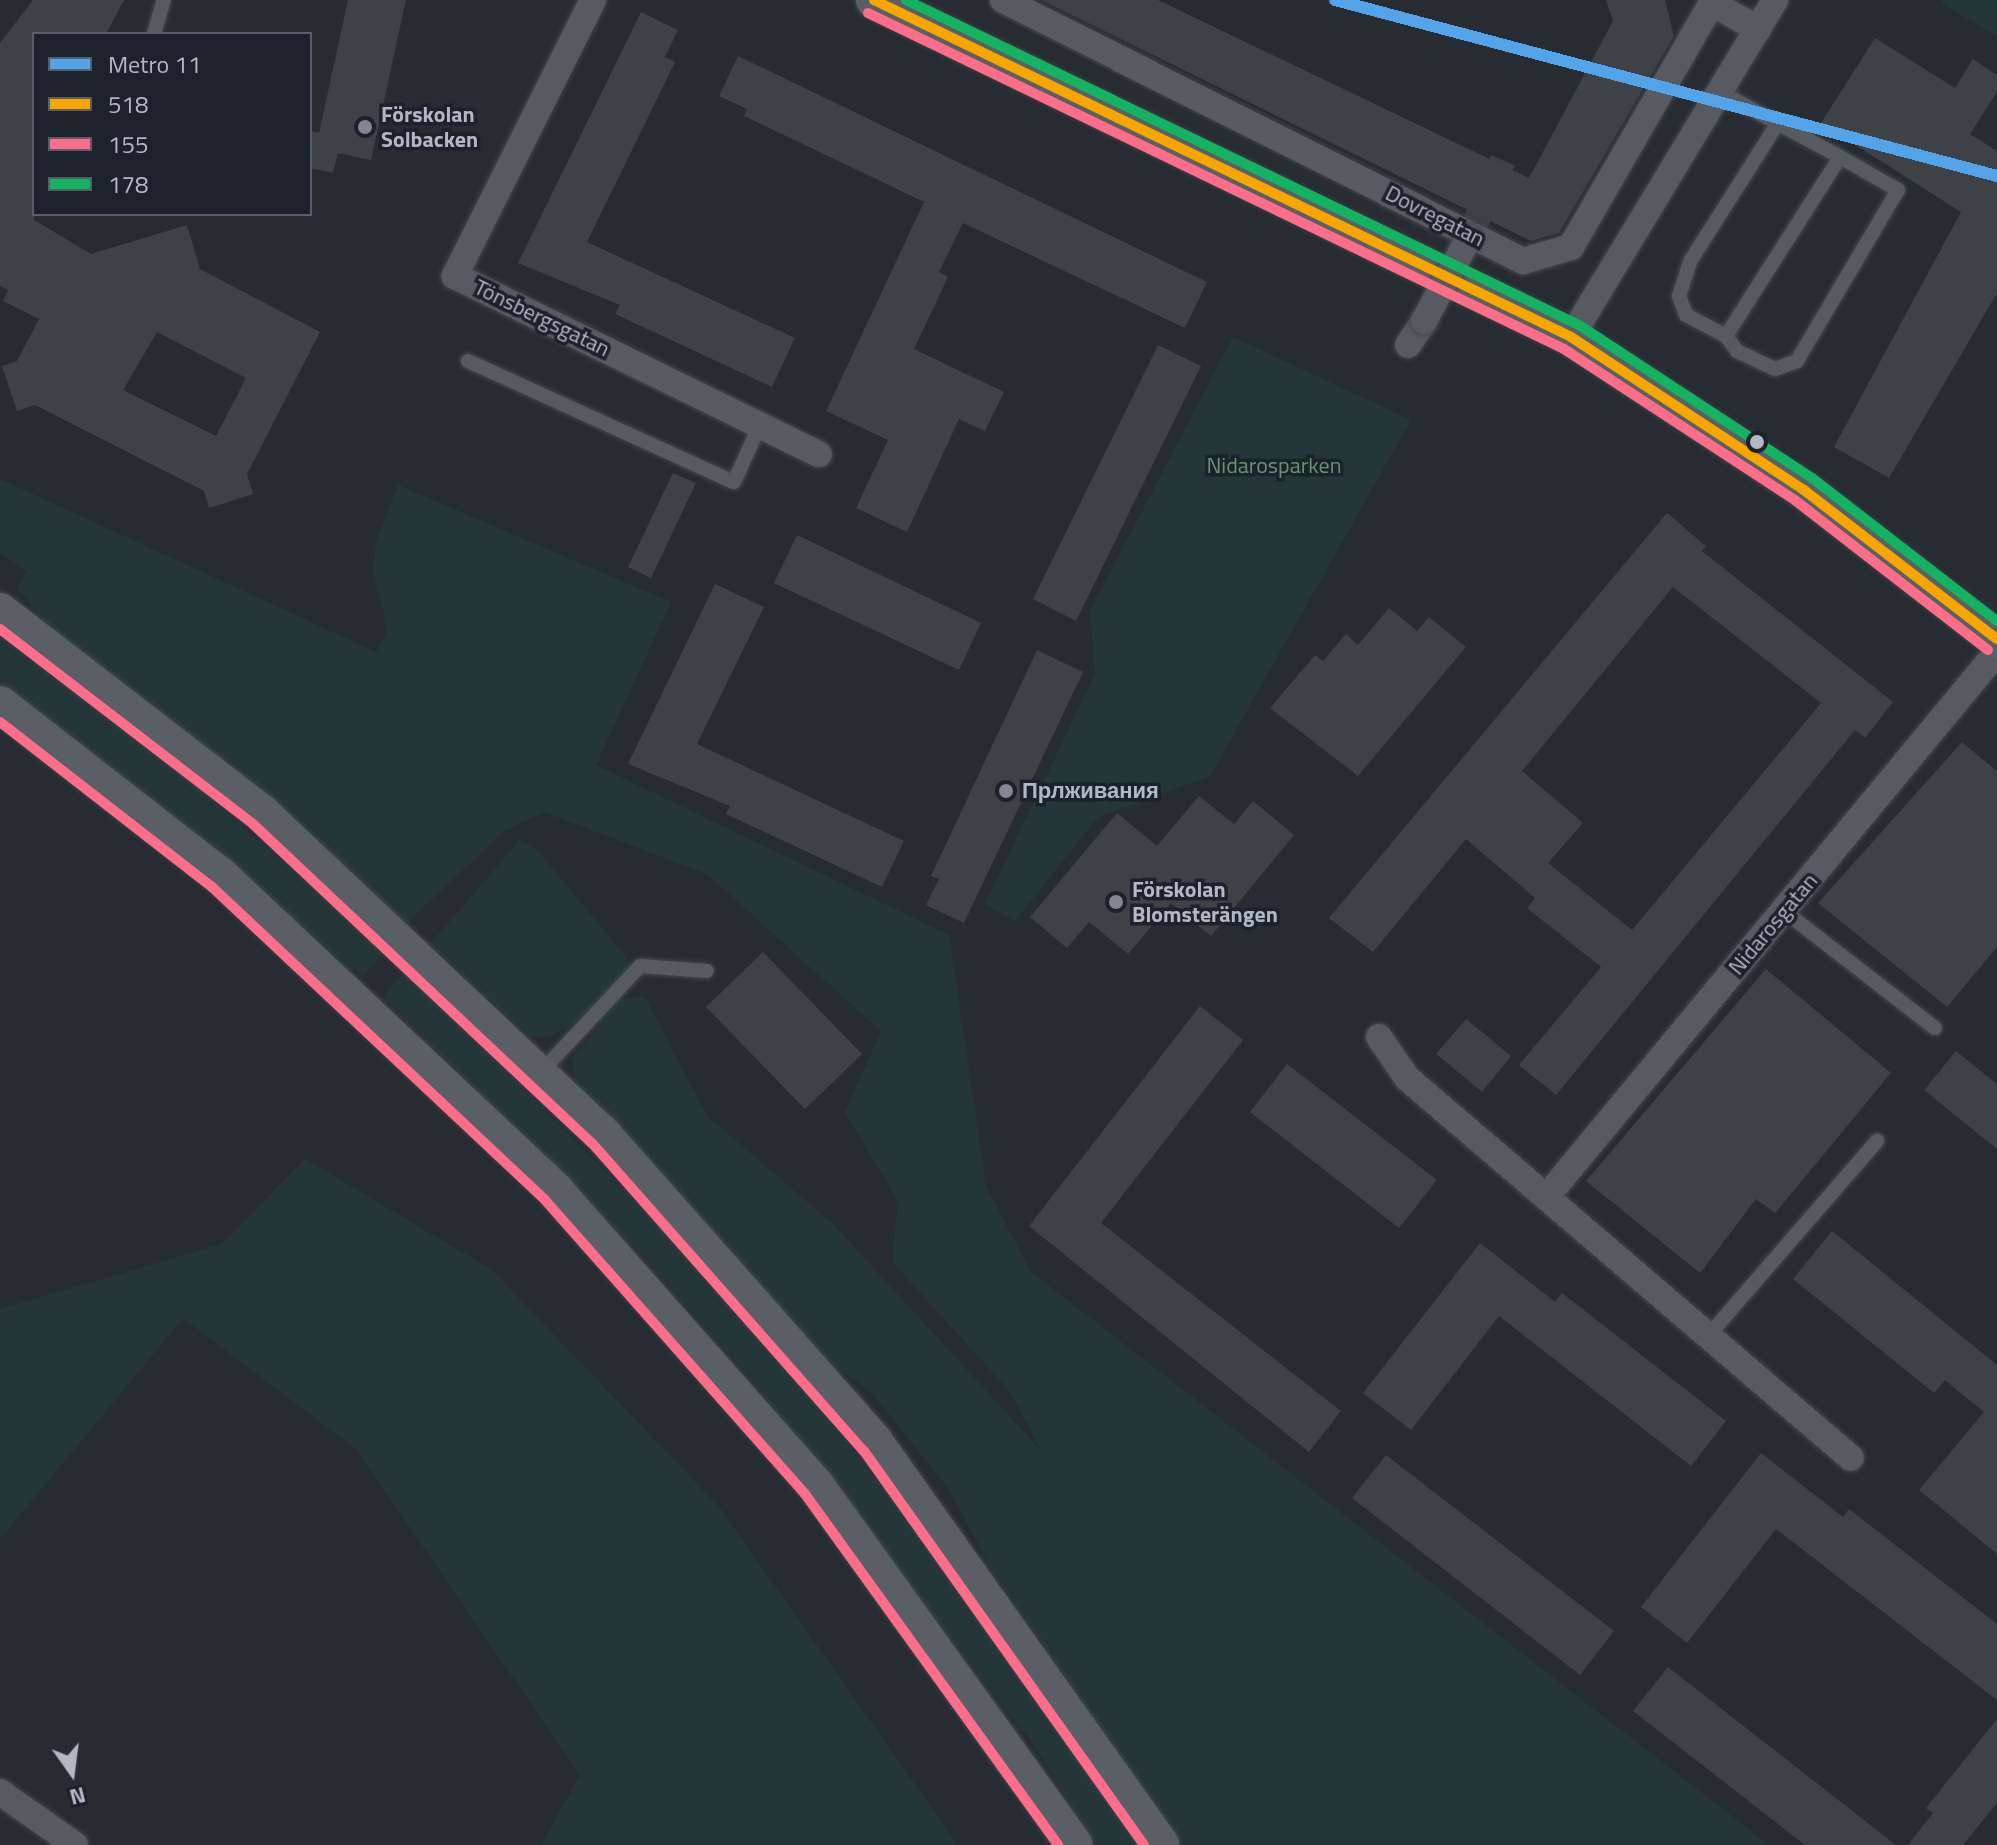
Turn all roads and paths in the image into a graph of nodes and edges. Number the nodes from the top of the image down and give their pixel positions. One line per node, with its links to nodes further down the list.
1 (164, 0): 7 (lane)
2 (593, 0): 16 (street, Tönsbergsgatan)
3 (1003, 0): 6 (street, Dovregatan)
4 (1775, 0): 6 (street)
5 (892, 4): 13 (main road)
6 (1758, 29): 8 (street)
7 (155, 32)
8 (1720, 92): 9 (lane); 13 (street)
9 (1778, 123): 10 (lane); 12 (lane)
10 (1840, 157): 12 (lane); 12 (lane)
11 (1469, 237): 14 (street, bridge)
12 (1726, 336)
13 (1571, 337): 19 (main road)
14 (1408, 345)
15 (468, 361): 16 (lane)
16 (760, 425): 17 (street, Tönsbergsgatan)
17 (819, 454)
18 (0, 611): 26 (main road)
19 (1997, 639)
20 (1997, 652): 22 (street, Nidarosgatan)
21 (5, 717): 33 (main road)
22 (1784, 911): 24 (lane); 28 (street, Nidarosgatan)
23 (707, 971): 26 (lane)
24 (1935, 1028)
25 (1379, 1037): 28 (street)
26 (539, 1074): 34 (main road)
27 (1877, 1141): 29 (lane)
28 (1548, 1195): 29 (street)
29 (1709, 1335): 30 (street)
30 (1851, 1458)
31 (0, 1792): 32 (street)
32 (75, 1845)
33 (1075, 1845)
34 (1161, 1845)

